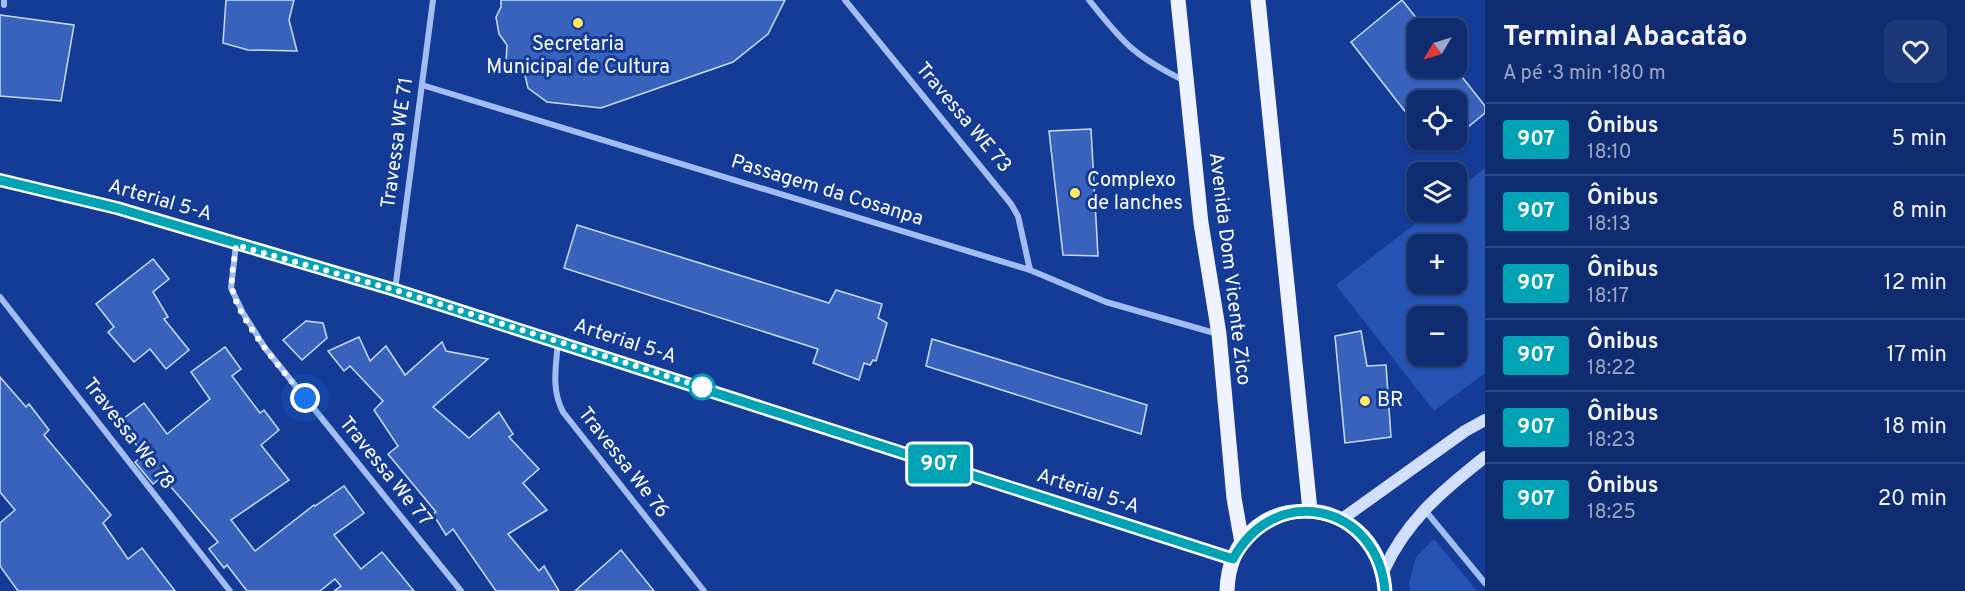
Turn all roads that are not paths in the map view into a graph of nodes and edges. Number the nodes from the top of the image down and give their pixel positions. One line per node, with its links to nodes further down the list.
1 (433, 0): 7 (street, Travessa WE 71)
2 (845, 0): 10 (street, Travessa WE 73)
3 (1089, 0): 6 (street)
4 (1178, 0): 6 (main road, Avenida Dom Vicente Zico)
5 (1258, 0): 18 (main road)
6 (1185, 81): 13 (main road, Avenida Dom Vicente Zico)
7 (423, 86): 10 (street, Passagem da Cosanpa); 11 (street, Travessa WE 71)
8 (0, 180): 9 (main road, Arterial 5-A)
9 (236, 245): 11 (main road, Arterial 5-A); 25 (street, Travessa We 77)
10 (1030, 270): 13 (street, Passagem da Cosanpa)
11 (395, 290): 14 (main road, Arterial 5-A)
12 (0, 297): 24 (street, Travessa We 78)
13 (1219, 334): 20 (main road, Avenida Dom Vicente Zico)
14 (558, 341): 21 (main road, Arterial 5-A); 26 (street, Travessa We 76)
15 (1485, 420): 19 (main road)
16 (1485, 458): 17 (main road)
17 (1424, 509): 22 (main road); 23 (street)
18 (1310, 510): 19 (main road); 20 (main road)
19 (1342, 519): 22 (main road)
20 (1242, 543): 21 (main road)
21 (1233, 559): 27 (main road)
22 (1384, 570): 28 (main road)
23 (1485, 583)
24 (230, 591)
25 (460, 591)
26 (704, 591)
27 (1227, 591)
28 (1385, 591)

